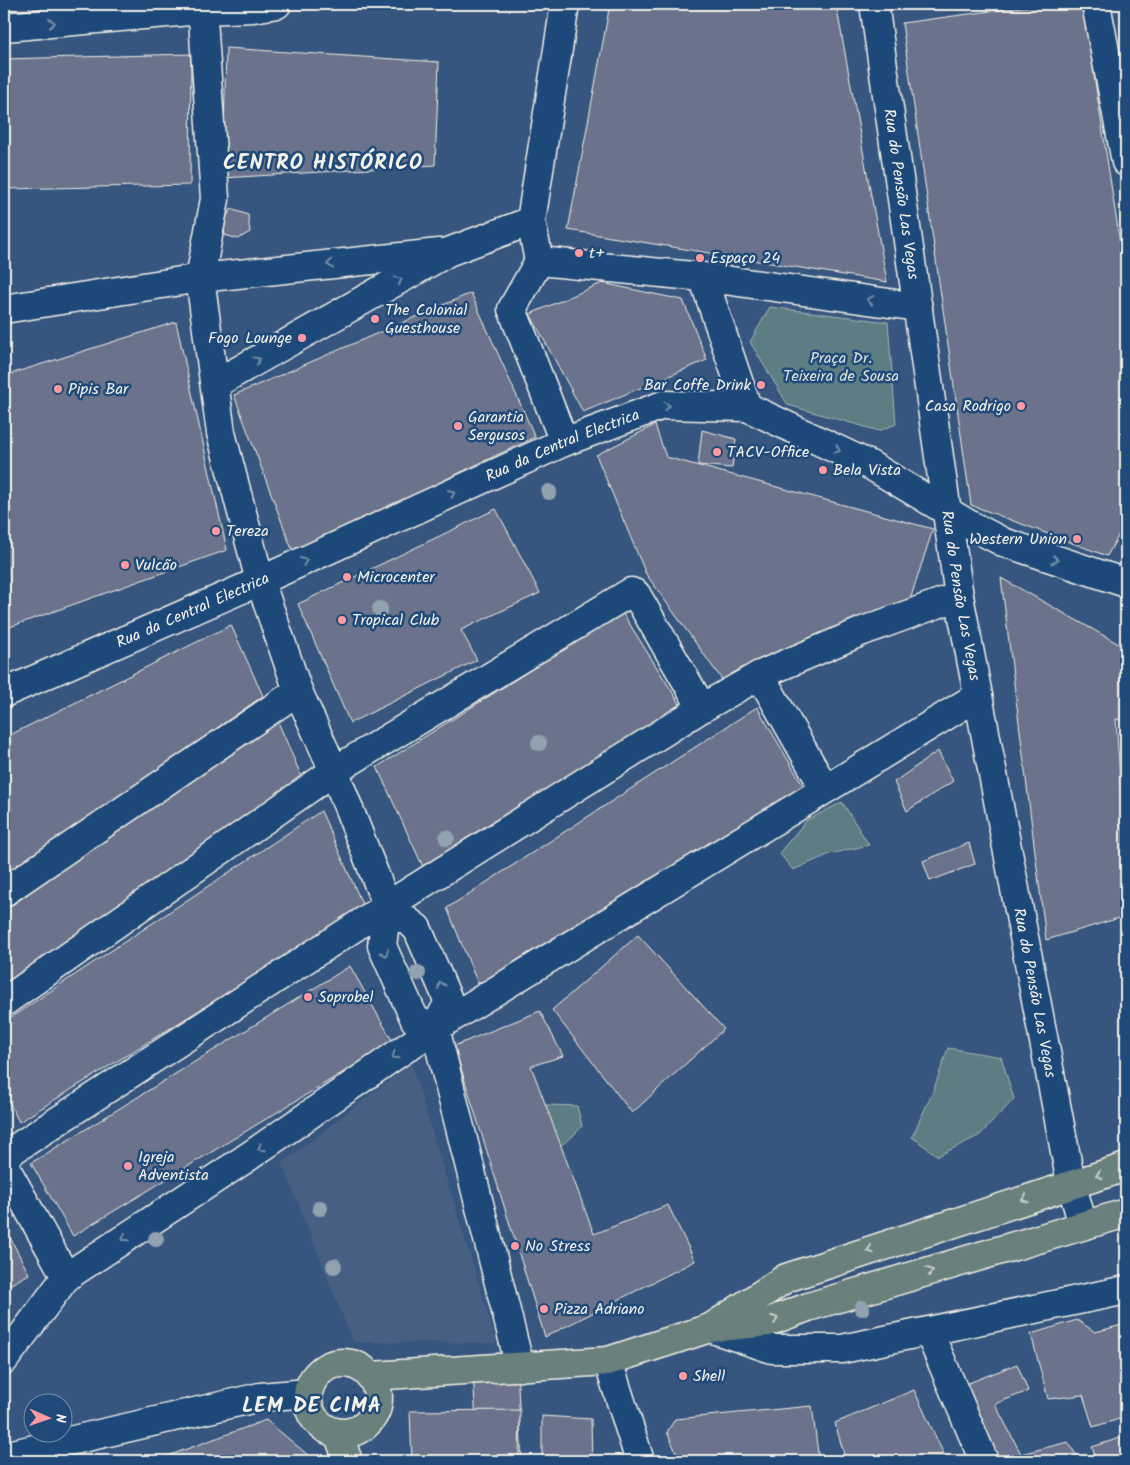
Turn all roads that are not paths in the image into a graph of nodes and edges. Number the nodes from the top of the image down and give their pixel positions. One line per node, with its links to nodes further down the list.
1 (276, 4): 5 (street)
2 (563, 4): 8 (street)
3 (874, 4): 13 (street, Rua do Pensão Las Vegas)
4 (1096, 4): 7 (street)
5 (202, 7): 6 (street, one-way to 5); 12 (street)
6 (15, 19)
7 (1126, 162)
8 (531, 221): 9 (street); 10 (street)
9 (448, 252): 12 (street, one-way to 12); 15 (street, one-way to 9)
10 (539, 261): 11 (street); 17 (street)
11 (703, 277): 13 (street, one-way to 11); 16 (street)
12 (200, 278): 14 (street); 15 (street)
13 (918, 307): 18 (street, Rua do Pensão Las Vegas)
14 (4, 309)
15 (215, 384): 19 (street)
16 (747, 407): 17 (street, Rua da Central Electrica, one-way to 16); 18 (street, Rua da Central Electrica, one-way to 18)
17 (564, 442): 19 (street, Rua da Central Electrica, one-way to 17)
18 (948, 510): 20 (street, Rua da Central Electrica, one-way to 20); 21 (street, Rua do Pensão Las Vegas)
19 (260, 581): 23 (street); 24 (street, Rua da Central Electrica)
20 (1126, 583)
21 (959, 596): 22 (street); 25 (street, Rua do Pensão Las Vegas)
22 (760, 675): 26 (street); 28 (street)
23 (298, 691): 27 (street); 29 (street)
24 (4, 693)
25 (978, 696): 28 (street); 36 (street, Rua do Pensão Las Vegas)
26 (702, 708): 27 (street); 30 (street)
27 (334, 771): 30 (street); 31 (street)
28 (825, 789): 32 (street)
29 (4, 892)
30 (387, 906): 32 (street, one-way to 32); 32 (street, one-way to 30); 33 (street)
31 (4, 1002)
32 (435, 1028): 39 (street, one-way to 39); 47 (street)
33 (4, 1156)
34 (4, 1165): 39 (street)
35 (1126, 1167): 36 (main road, one-way to 36)
36 (1071, 1183): 38 (street, Rua do Pensão Las Vegas); 42 (main road, one-way to 42)
37 (1126, 1213): 38 (main road)
38 (1083, 1225): 42 (main road, one-way to 38)
39 (66, 1277): 41 (street)
40 (1126, 1290): 43 (street)
41 (33, 1320): 44 (street); 45 (street)
42 (710, 1328): 43 (street); 46 (main road)
43 (929, 1332): 54 (street)
44 (4, 1334)
45 (4, 1360)
46 (608, 1361): 47 (main road); 53 (street)
47 (520, 1367): 48 (main road)
48 (372, 1376): 49 (main road); 50 (main road)
49 (308, 1393): 50 (main road); 51 (street)
50 (338, 1433): 52 (main road)
51 (4, 1456)
52 (348, 1461)
53 (640, 1461)
54 (984, 1461)

